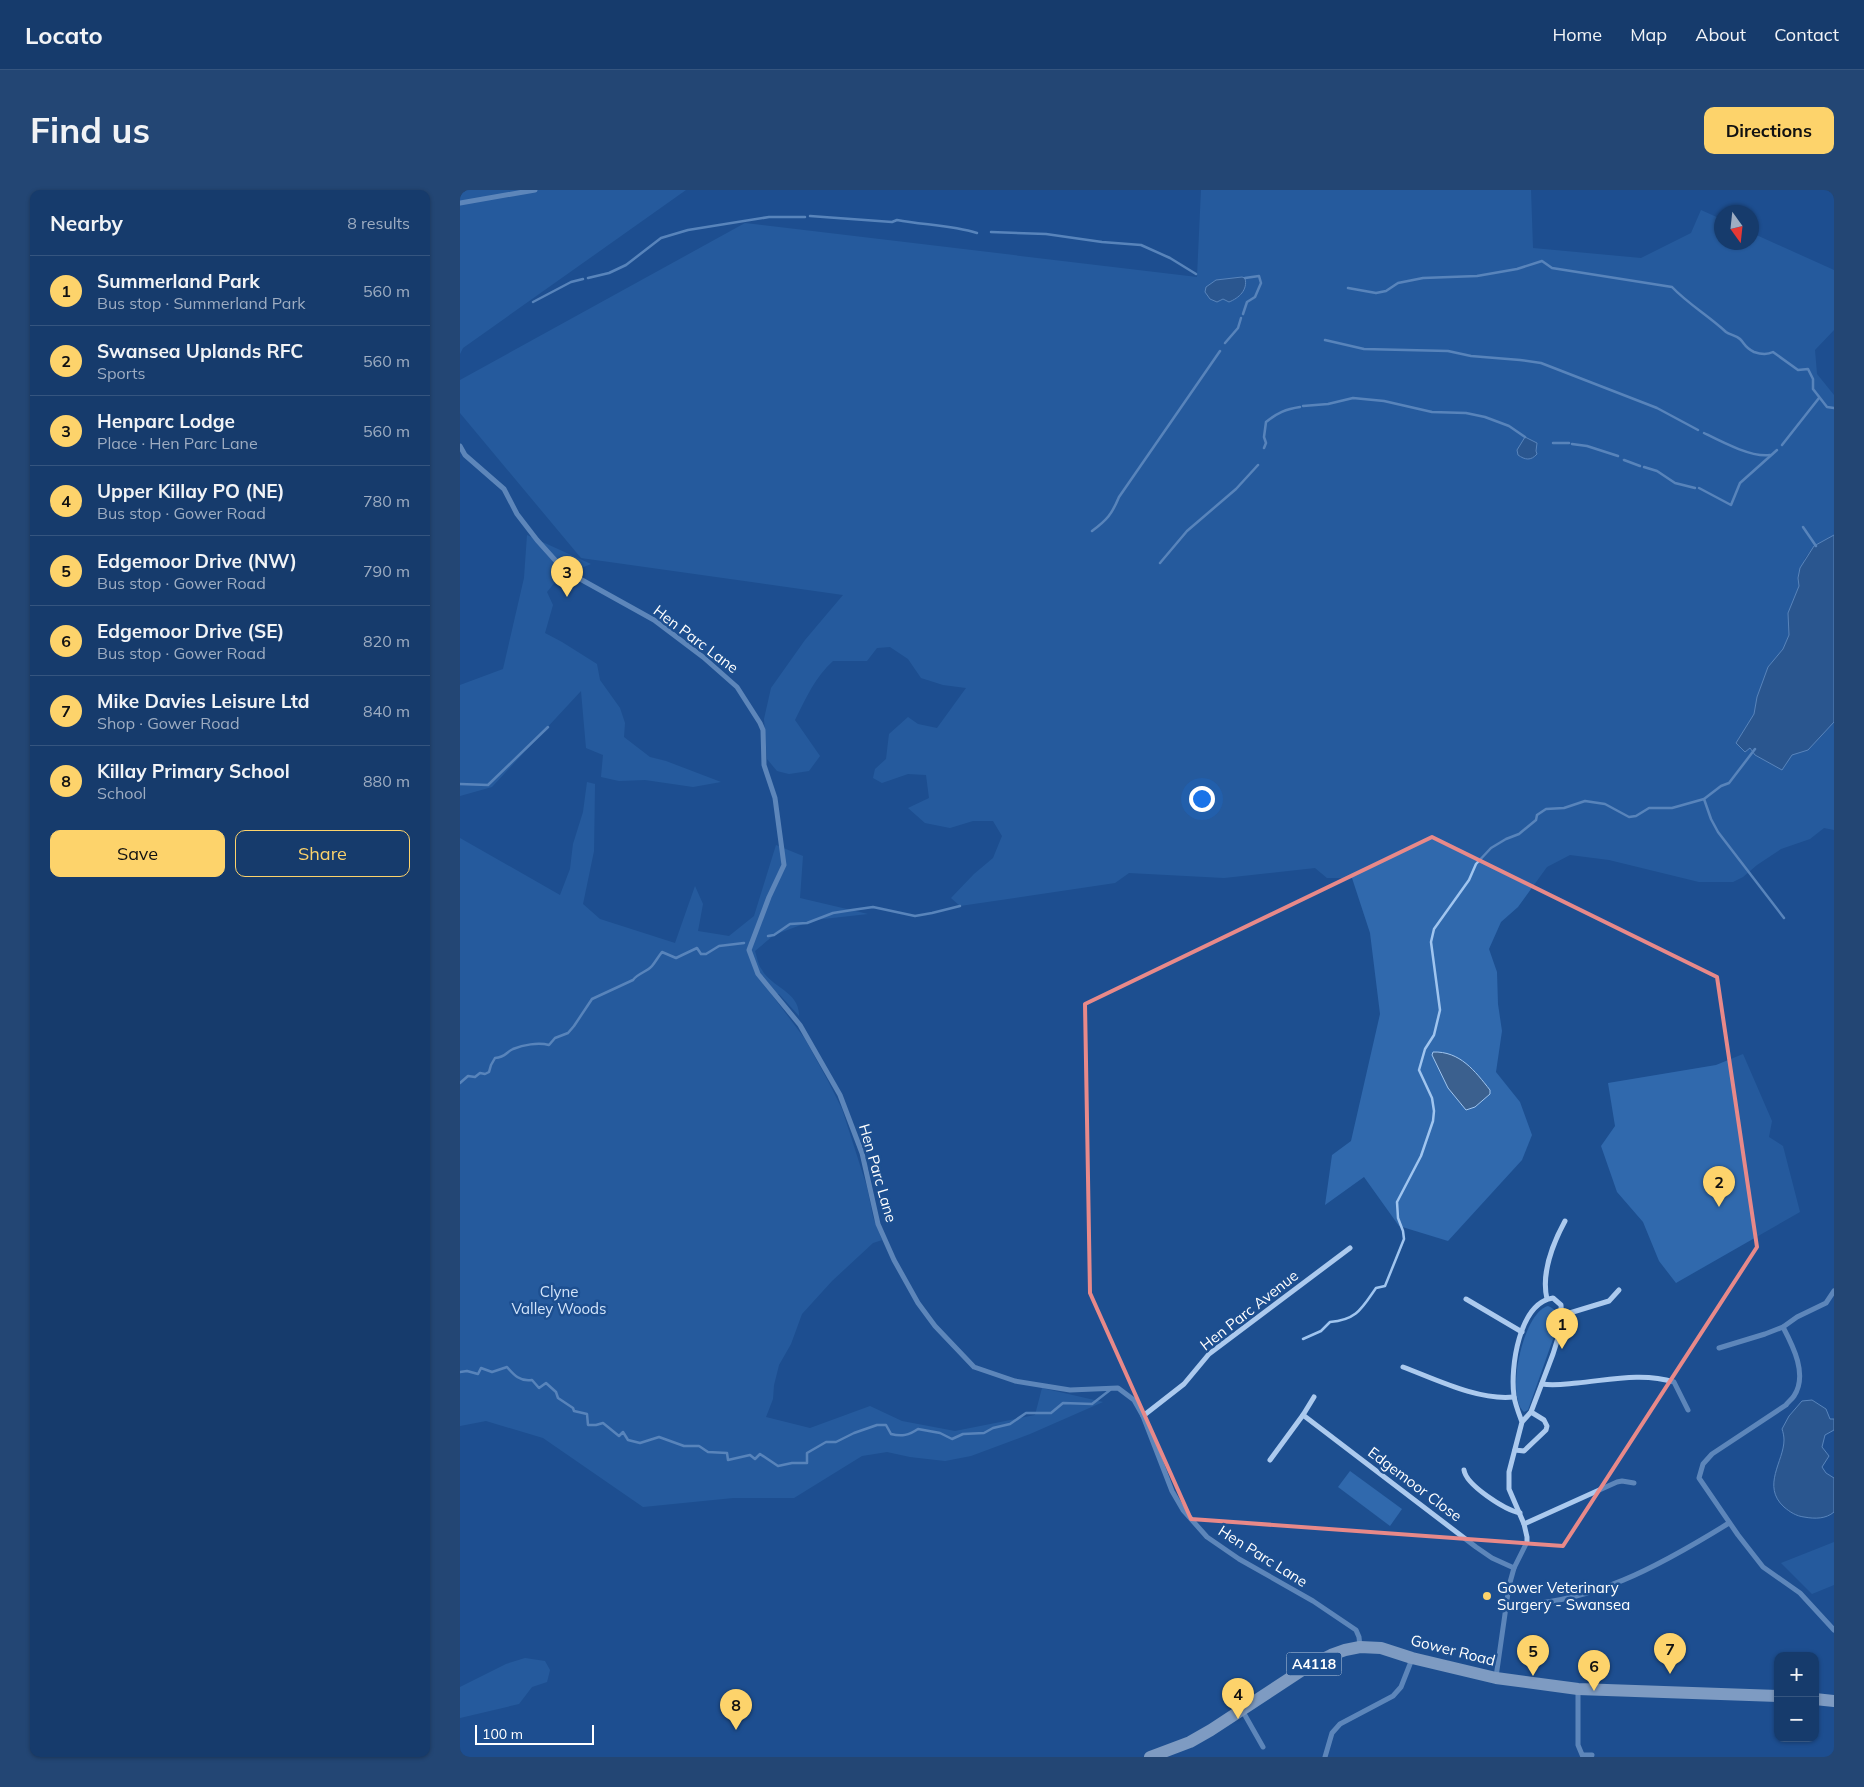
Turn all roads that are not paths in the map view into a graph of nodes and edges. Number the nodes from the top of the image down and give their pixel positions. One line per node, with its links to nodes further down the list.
1 (535, 190): 2 (street)
2 (460, 204)
3 (460, 446): 21 (street, Hen Parc Lane)
4 (1565, 1222): 9 (street)
5 (1350, 1248): 21 (street, Hen Parc Avenue)
6 (1619, 1290): 10 (street)
7 (1834, 1291): 11 (street)
8 (1466, 1299): 12 (street)
9 (1547, 1299): 10 (street); 12 (street)
10 (1563, 1315): 15 (street)
11 (1783, 1326): 13 (street); 29 (street)
12 (1522, 1332): 17 (street)
13 (1719, 1348)
14 (1402, 1367): 17 (street)
15 (1542, 1384): 18 (street); 19 (street)
16 (1314, 1396): 20 (street)
17 (1514, 1397): 22 (street)
18 (1688, 1410)
19 (1531, 1412): 22 (street); 23 (street)
20 (1303, 1415): 24 (street); 30 (street, Edgemoor Close)
21 (1143, 1416): 33 (street, Hen Parc Lane)
22 (1522, 1422): 23 (street)
23 (1514, 1450): 27 (street)
24 (1270, 1460)
25 (1464, 1470): 27 (street)
26 (1634, 1483): 28 (street)
27 (1520, 1513): 28 (street)
28 (1524, 1524): 30 (street)
29 (1729, 1524): 31 (street); 32 (street)
30 (1514, 1568): 31 (street)
31 (1506, 1606): 35 (street)
32 (1834, 1630)
33 (1360, 1647): 34 (main road, Gower Road / A4118); 40 (main road, Gower Road / A4118)
34 (1412, 1658): 35 (main road, Gower Road / A4118); 45 (street)
35 (1496, 1678): 36 (main road, Gower Road / A4118)
36 (1578, 1689): 37 (main road, Gower Road / A4118); 43 (street)
37 (1774, 1696)
38 (1819, 1699): 39 (main road)
39 (1834, 1701)
40 (1242, 1710): 41 (street); 44 (main road, Gower Road / A4118)
41 (1263, 1747)
42 (1592, 1755): 43 (street)
43 (1583, 1756)
44 (1150, 1757)
45 (1325, 1757)

